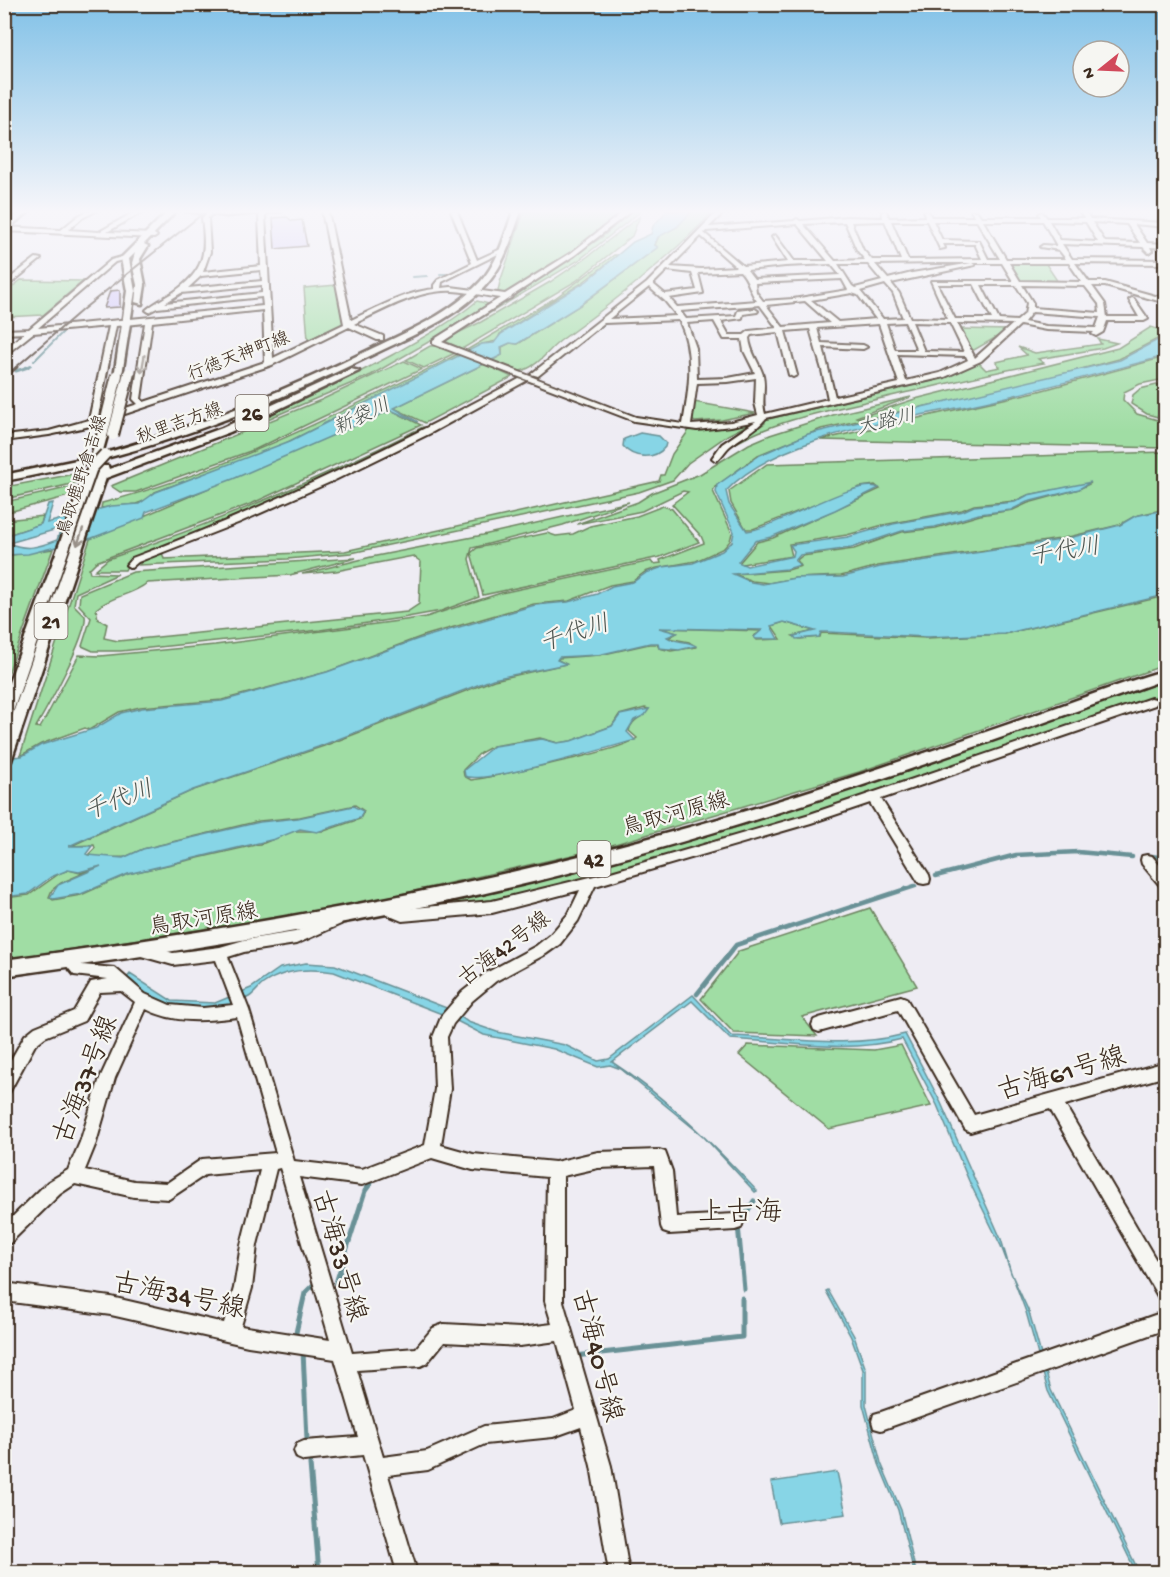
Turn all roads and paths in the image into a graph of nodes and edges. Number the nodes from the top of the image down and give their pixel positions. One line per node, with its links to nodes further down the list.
1 (650, 284): 27 (street); 44 (street)
2 (1019, 284): 33 (street)
3 (1087, 284): 37 (street)
4 (85, 285): 55 (street)
5 (130, 285): 46 (main road, 鳥取鹿野倉吉線 / 21)
6 (141, 285): 46 (main road, 鳥取鹿野倉吉線 / 21)
7 (186, 285): 24 (street)
8 (247, 285): 24 (street)
9 (265, 285): 26 (street)
10 (340, 285): 49 (street)
11 (437, 285): 22 (street)
12 (482, 285): 25 (main road, 秋里吉方線 / 26)
13 (524, 285): 28 (street)
14 (699, 285): 27 (street)
15 (752, 285): 32 (street)
16 (848, 285): 23 (street)
17 (876, 285): 23 (street)
18 (888, 285): 41 (street)
19 (934, 285): 42 (street)
20 (977, 285): 45 (street)
21 (1107, 285): 31 (street)
22 (438, 290): 25 (street, 行徳天神町線); 49 (street, 行徳天神町線)
23 (856, 290): 29 (street); 40 (street)
24 (177, 291): 26 (street)
25 (476, 291): 28 (street, 行徳天神町線); 51 (main road, 秋里吉方線 / 26); 57 (main road, 秋里吉方線 / 26)
26 (265, 295): 34 (street)
27 (666, 296): 35 (street)
28 (509, 297): 73 (street)
29 (806, 298): 32 (street); 50 (street)
30 (1132, 300): 37 (street)
31 (1166, 301)
32 (761, 302): 35 (street); 36 (street)
33 (1029, 306): 37 (street); 47 (street)
34 (266, 308): 43 (street); 69 (street)
35 (678, 309): 38 (street)
36 (768, 309): 39 (street); 53 (street)
37 (1104, 314): 54 (street)
38 (684, 319): 39 (street); 44 (street); 74 (street)
39 (717, 320): 58 (street)
40 (880, 320): 41 (street); 50 (street); 64 (street)
41 (908, 320): 42 (street); 65 (street)
42 (952, 320): 45 (street); 67 (street)
43 (149, 321): 46 (street); 77 (street, one-way to 77)
44 (603, 321): 61 (street)
45 (996, 321): 47 (street)
46 (131, 322): 48 (street); 81 (main road, 鳥取鹿野倉吉線 / 21, bridge); 81 (main road, 鳥取鹿野倉吉線 / 21, bridge)
47 (1022, 323): 54 (street); 68 (street)
48 (113, 324): 55 (street); 79 (street)
49 (348, 324): 59 (street); 69 (street, 行徳天神町線)
50 (836, 324): 52 (street)
51 (425, 325): 83 (main road); 86 (main road, 秋里吉方線 / 26)
52 (813, 327): 53 (street); 62 (street)
53 (781, 329): 58 (street); 72 (street)
54 (1100, 330): 60 (street)
55 (32, 331): 56 (street); 66 (street)
56 (4, 332)
57 (419, 335): 85 (main road); 87 (main road, 秋里吉方線 / 26)
58 (746, 337): 71 (street)
59 (381, 338)
60 (1093, 338)
61 (576, 340): 70 (street); 73 (street)
62 (818, 345): 63 (street); 76 (street)
63 (863, 347)
64 (894, 352): 65 (street); 75 (street)
65 (921, 352): 67 (street)
66 (4, 354)
67 (969, 354): 68 (street)
68 (973, 362): 75 (street)
69 (269, 363): 77 (street, 行徳天神町線)
70 (535, 374)
71 (759, 375): 74 (street); 78 (street)
72 (793, 375)
73 (518, 376): 80 (street); 88 (street)
74 (694, 381): 80 (street)
75 (903, 385): 76 (street)
76 (832, 400): 78 (street)
77 (143, 405): 79 (street, 行徳天神町線)
78 (763, 417): 80 (street); 84 (street)
79 (93, 422): 82 (street, 行徳天神町線)
80 (687, 427)
81 (108, 436): 83 (main road, 鳥取鹿野倉吉線 / 21)
82 (4, 439)
83 (104, 454): 85 (main road, 鳥取鹿野倉吉線 / 21, bridge)
84 (716, 458)
85 (95, 475): 91 (main road, 鳥取鹿野倉吉線 / 21); 92 (main road, 鳥取鹿野倉吉線 / 21, one-way to 92)
86 (4, 478)
87 (4, 484)
88 (131, 565)
89 (1166, 674): 98 (main road, 鳥取河原線 / 42)
90 (1151, 702): 93 (street)
91 (4, 717)
92 (4, 761)
93 (873, 797): 95 (street); 96 (street)
94 (1147, 860): 97 (street)
95 (924, 879)
96 (590, 882): 98 (street); 111 (street, 古海42号線)
97 (1166, 883)
98 (383, 907): 99 (main road, 鳥取河原線 / 42)
99 (352, 912): 100 (main road, 鳥取河原線 / 42); 101 (street)
100 (138, 950): 101 (street); 102 (main road, 鳥取河原線 / 42)
101 (220, 953): 106 (street, 古海33号線)
102 (68, 960): 103 (main road, 鳥取河原線 / 42); 104 (street)
103 (4, 968)
104 (122, 985): 105 (street); 109 (street)
105 (143, 1000): 106 (street); 114 (street, 古海37号線)
106 (242, 1010): 112 (street, 古海33号線)
107 (819, 1025): 110 (street, 古海61号線)
108 (1166, 1069): 110 (street, 古海61号線)
109 (4, 1088)
110 (1055, 1102): 118 (street)
111 (432, 1150): 112 (street); 113 (street)
112 (281, 1163): 114 (street); 121 (street); 122 (street, 古海33号線)
113 (555, 1170): 115 (street); 120 (street, 古海40号線)
114 (74, 1176): 116 (street)
115 (735, 1222)
116 (4, 1237)
117 (4, 1292): 121 (street, 古海34号線)
118 (1166, 1294)
119 (1166, 1320): 124 (street)
120 (561, 1332): 122 (street, 古海34号線); 123 (street, 古海40号線)
121 (230, 1333): 122 (street, 古海34号線)
122 (344, 1356): 125 (street, 古海33号線)
123 (588, 1415): 127 (street); 129 (street, 古海40号線)
124 (881, 1421)
125 (370, 1445): 126 (street); 127 (street, 古海33号線)
126 (304, 1451)
127 (377, 1467): 128 (street, 古海33号線)
128 (407, 1572)
129 (619, 1572)

